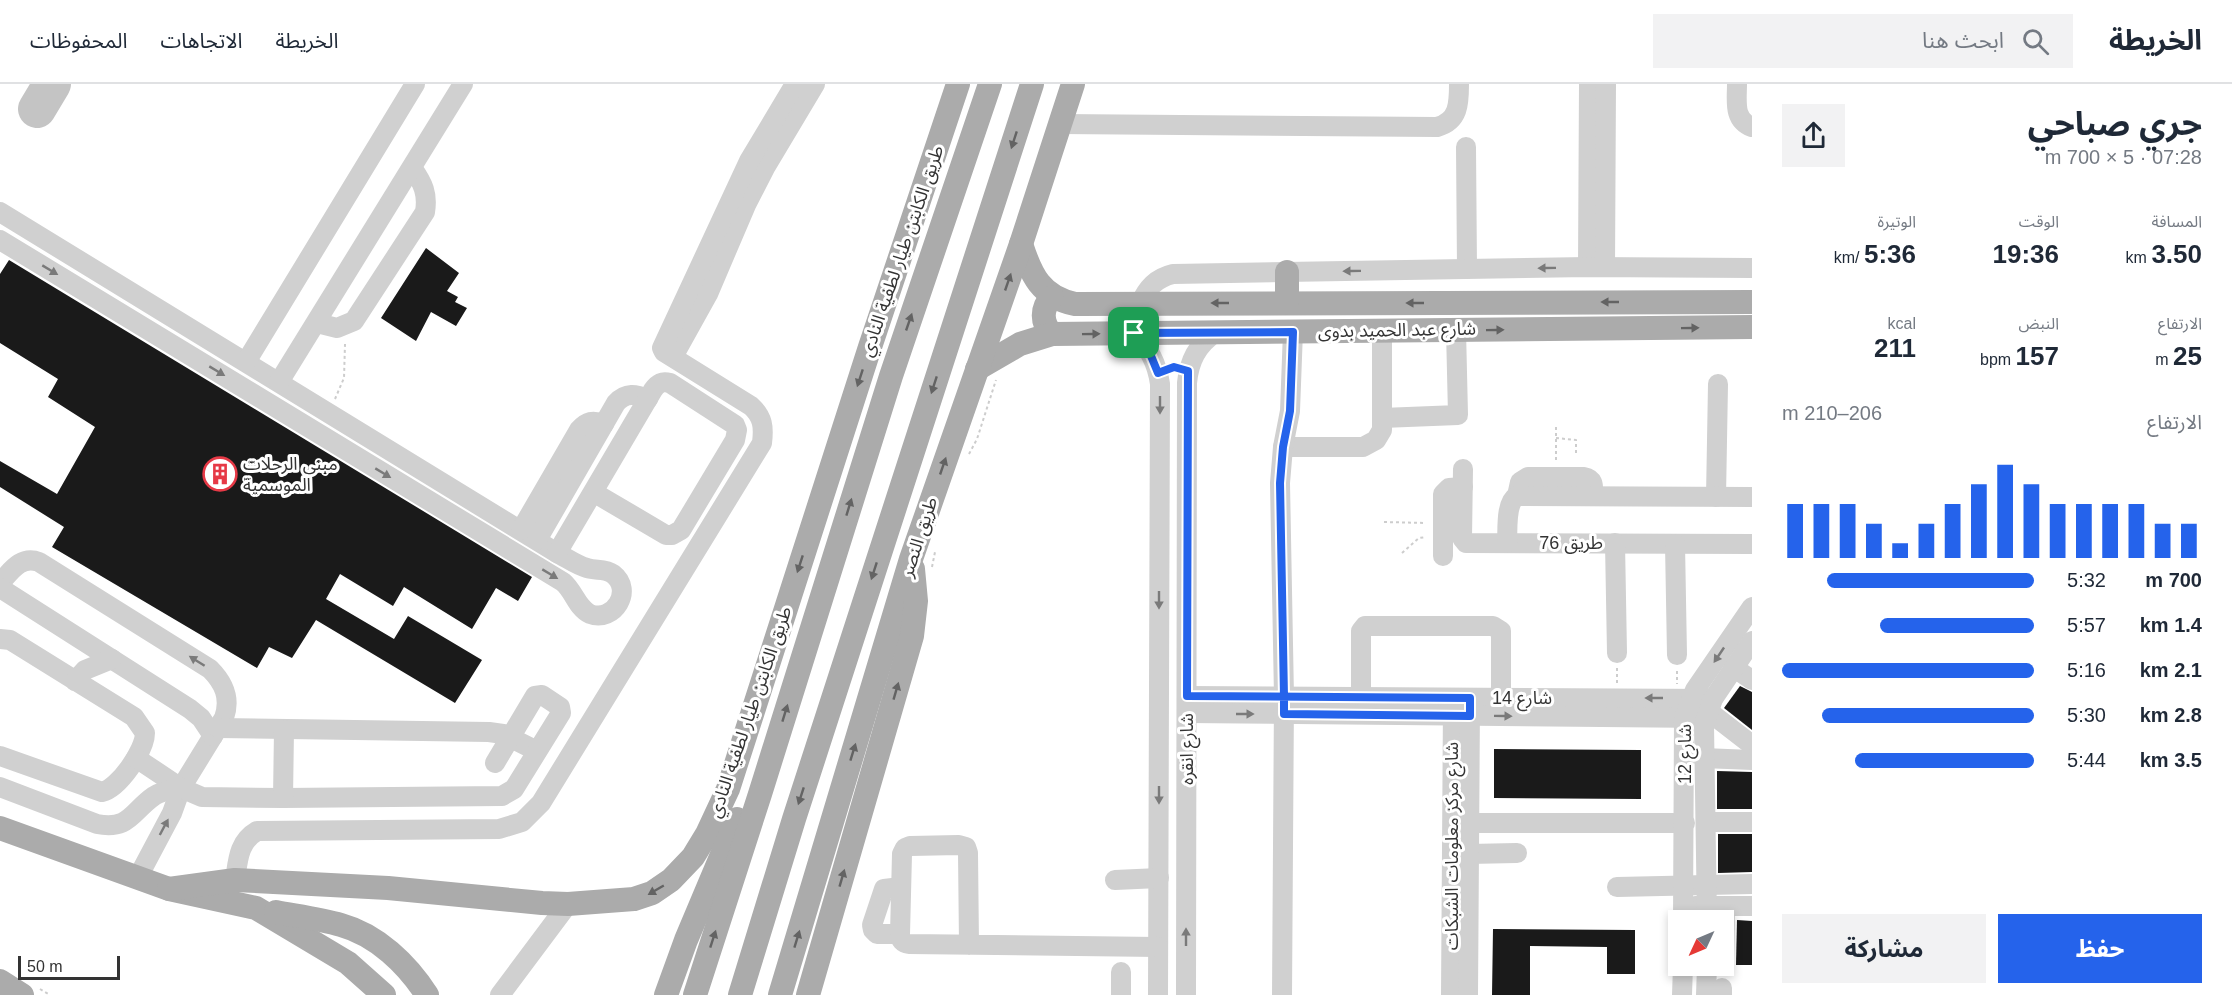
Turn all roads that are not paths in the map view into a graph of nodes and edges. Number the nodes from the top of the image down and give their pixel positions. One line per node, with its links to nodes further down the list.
1 (415, 84): 37 (street)
2 (464, 84): 16 (street)
3 (795, 84): 36 (street)
4 (816, 84): 36 (street)
5 (958, 84): 100 (main road, طريق الكابتن طيار لطفية النادي, one-way to 100)
6 (990, 84): 84 (main road, طريق الكابتن طيار لطفية النادي, one-way to 6)
7 (1032, 84): 132 (main road, طريق النصر, one-way to 132)
8 (1073, 84): 13 (main road, طريق النصر)
9 (1459, 84): 13 (street)
10 (1589, 84): 20 (street)
11 (1606, 84): 20 (street)
12 (1737, 84): 14 (street)
13 (1060, 124): 19 (main road, طريق النصر)
14 (1752, 127)
15 (1466, 147): 22 (street)
16 (413, 169): 28 (street); 28 (street)
17 (0, 212): 37 (street)
18 (0, 240): 57 (street, one-way to 57)
19 (1021, 244): 24 (main road); 38 (main road, طريق النصر, one-way to 19)
20 (1597, 267): 21 (street); 22 (street, one-way to 22)
21 (1752, 268)
22 (1467, 269): 23 (street, one-way to 23)
23 (1287, 272): 26 (main road); 27 (street)
24 (1052, 297): 27 (main road, شارع عبد الحميد بدوى); 35 (main road)
25 (1752, 302): 26 (main road, شارع عبد الحميد بدوى, one-way to 26)
26 (1287, 303): 27 (main road, شارع عبد الحميد بدوى, one-way to 27)
27 (1140, 304)
28 (317, 323): 41 (street)
29 (1752, 327): 30 (main road, شارع عبد الحميد بدوى, one-way to 29)
30 (1456, 330): 31 (main road, شارع عبد الحميد بدوى); 44 (street)
31 (1382, 331): 33 (main road, شارع عبد الحميد بدوى); 44 (street)
32 (1216, 332): 33 (main road, شارع عبد الحميد بدوى); 34 (main road, شارع عبد الحميد بدوى); 39 (street, شارع انقره)
33 (1293, 332): 45 (street)
34 (1134, 333): 35 (main road, شارع عبد الحميد بدوى, one-way to 34); 40 (street, شارع انقره)
35 (1052, 334): 38 (main road, شارع عبد الحميد بدوى)
36 (673, 357): 103 (street)
37 (246, 362): 41 (street)
38 (977, 369): 58 (main road, طريق النصر, one-way to 38)
39 (1188, 371): 40 (street); 73 (street, شارع انقره)
40 (1158, 373): 101 (street, شارع انقره, one-way to 101)
41 (279, 382): 51 (street)
42 (1718, 384): 49 (street)
43 (648, 399): 46 (street); 46 (street); 51 (street)
44 (1382, 418): 45 (street)
45 (1283, 447): 74 (street)
46 (593, 492): 57 (street)
47 (1517, 496): 48 (street); 48 (street); 53 (street)
48 (1593, 496): 49 (street)
49 (1716, 497): 50 (street)
50 (1752, 497)
51 (529, 535): 57 (street)
52 (1443, 539): 53 (street, طريق 76)
53 (1507, 543): 54 (street, طريق 76)
54 (1616, 543): 55 (street, طريق 76); 65 (street)
55 (1680, 544): 56 (street, طريق 76); 61 (street); 67 (street)
56 (1752, 544)
57 (558, 553)
58 (911, 559): 133 (main road, طريق النصر, one-way to 58); 134 (main road, one-way to 58)
59 (0, 583): 79 (street, one-way to 59)
60 (0, 588): 66 (street)
61 (1685, 593)
62 (1752, 607): 72 (street, شارع 12, one-way to 72)
63 (0, 639): 69 (street)
64 (1745, 657): 68 (street); 76 (street, شارع 12)
65 (1617, 658)
66 (112, 659): 69 (street); 79 (street)
67 (1677, 660)
68 (1752, 680)
69 (75, 681): 85 (street)
70 (1361, 697): 71 (street); 74 (street, شارع 14); 75 (street, شارع 14)
71 (1501, 698): 72 (street, شارع 14, one-way to 71); 75 (street, شارع 14)
72 (1690, 699): 76 (street, شارع 14); 77 (street, شارع 12)
73 (1187, 705): 74 (street, شارع 14); 137 (street, شارع انقره, one-way to 73)
74 (1284, 705): 75 (street, شارع 14); 138 (street)
75 (1461, 707): 77 (street, شارع 14, one-way to 77); 95 (street, شارع مركز معلومات الشبكات); 139 (street, شارع مركز معلومات الشبكات)
76 (1709, 710): 77 (street, شارع 14); 81 (street); 86 (street, شارع 12)
77 (1684, 718): 96 (street, شارع 12)
78 (284, 730): 79 (street); 80 (street); 92 (street)
79 (215, 732): 90 (street)
80 (510, 737): 82 (street); 82 (street); 88 (street)
81 (1752, 745)
82 (537, 751): 92 (street)
83 (0, 756): 89 (street)
84 (771, 756): 112 (main road); 131 (main road, طريق الكابتن طيار لطفية النادي, one-way to 84)
85 (136, 758): 89 (street); 90 (street)
86 (1703, 758): 87 (street); 93 (street, شارع 12)
87 (1752, 760)
88 (495, 763)
89 (23, 764): 91 (street)
90 (181, 788): 91 (street); 92 (street); 102 (street, one-way to 90)
91 (6, 789)
92 (283, 798)
93 (1707, 822): 94 (street); 107 (street, شارع 12)
94 (1752, 822)
95 (1470, 823): 96 (street); 98 (street, شارع مركز معلومات الشبكات)
96 (1685, 823): 106 (street, شارع 12)
97 (0, 828): 102 (main road)
98 (1469, 854): 99 (street); 140 (street, شارع مركز معلومات الشبكات)
99 (1517, 854)
100 (681, 870): 111 (main road, طريق الكابتن طيار لطفية النادي, one-way to 111); 112 (main road)
101 (1159, 878): 104 (street); 120 (street, شارع انقره)
102 (137, 879): 110 (main road)
103 (235, 880): 110 (main road, طريق الكابتن طيار لطفية النادي); 111 (main road, طريق الكابتن طيار لطفية النادي)
104 (1115, 880)
105 (1752, 884): 107 (street)
106 (1684, 885): 107 (street); 109 (street); 115 (street, شارع 12)
107 (1707, 885): 116 (street, شارع 12)
108 (901, 887): 118 (street); 118 (street); 119 (street)
109 (1617, 887)
110 (169, 889): 114 (main road)
111 (568, 904): 129 (street)
112 (701, 904): 130 (main road)
113 (1752, 906): 117 (street)
114 (256, 908): 127 (main road); 128 (main road)
115 (1684, 910)
116 (1713, 910)
117 (1721, 910)
118 (900, 934): 119 (street)
119 (969, 945): 120 (street)
120 (1158, 947): 136 (street, شارع انقره)
121 (1121, 972): 135 (street)
122 (1683, 976): 141 (street)
123 (1711, 976): 125 (street)
124 (0, 981): 126 (main road)
125 (1717, 993)
126 (22, 995)
127 (384, 995)
128 (427, 995)
129 (500, 995)
130 (666, 995)
131 (695, 995)
132 (740, 995)
133 (780, 995)
134 (808, 995)
135 (1121, 995)
136 (1158, 995)
137 (1186, 995)
138 (1282, 995)
139 (1451, 995)
140 (1468, 995)
141 (1682, 995)

